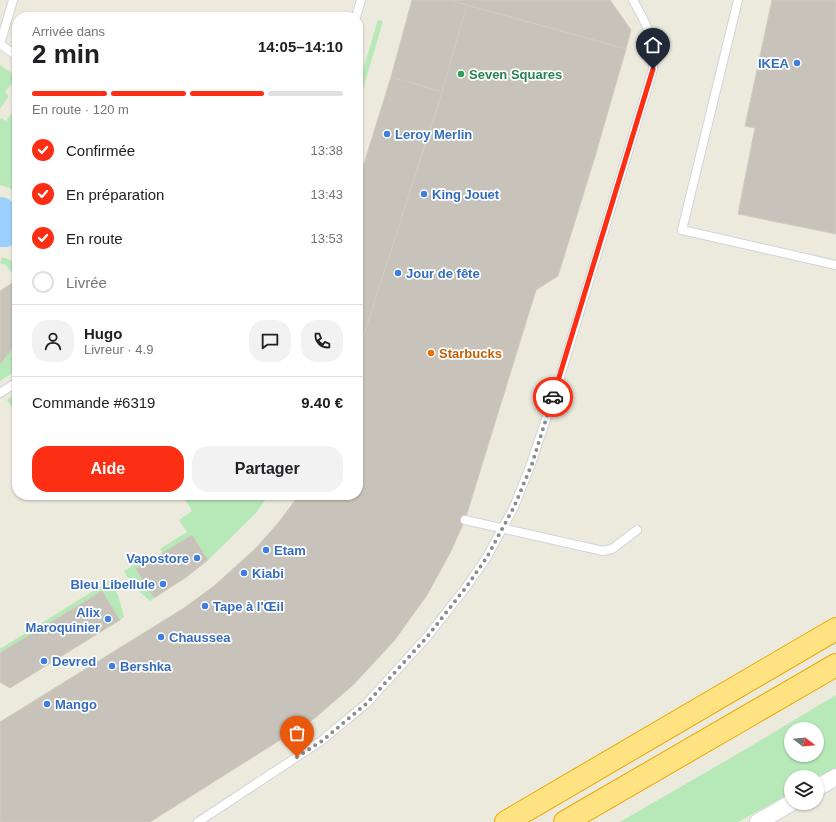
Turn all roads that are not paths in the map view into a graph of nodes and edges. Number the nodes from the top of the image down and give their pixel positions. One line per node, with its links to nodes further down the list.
1 (13, 0): 6 (lane)
2 (361, 0): 5 (lane)
3 (633, 0): 12 (lane)
4 (738, 0): 8 (lane)
5 (357, 12)
6 (0, 44): 7 (lane)
7 (12, 52)
8 (836, 265)
9 (12, 385): 10 (lane)
10 (0, 393)
11 (465, 520): 12 (lane)
12 (502, 529): 13 (lane); 19 (lane)
13 (637, 530)
14 (836, 629): 20 (highway)
15 (836, 665): 21 (highway)
16 (836, 777): 17 (street)
17 (824, 784)
18 (784, 807): 22 (street)
19 (198, 822)
20 (506, 822)
21 (565, 822)
22 (758, 822)

